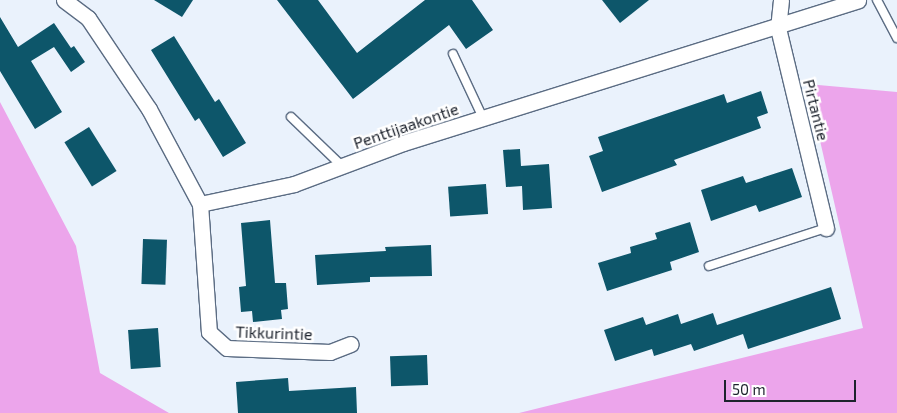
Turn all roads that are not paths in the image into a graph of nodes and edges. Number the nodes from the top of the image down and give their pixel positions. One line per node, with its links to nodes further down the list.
1 (64, 0): 11 (street)
2 (781, 0): 5 (street, Pirtantie)
3 (858, 0): 5 (street, Penttijaakontie)
4 (877, 0): 6 (lane)
5 (778, 28): 9 (street, Penttijaakontie); 12 (street, Pirtantie)
6 (897, 38)
7 (453, 54): 9 (lane)
8 (291, 118): 10 (lane)
9 (483, 118): 10 (street, Penttijaakontie)
10 (342, 166): 11 (street, Penttijaakontie)
11 (200, 204): 14 (street, Tikkurintie)
12 (826, 228): 13 (lane)
13 (709, 266)
14 (351, 344)

